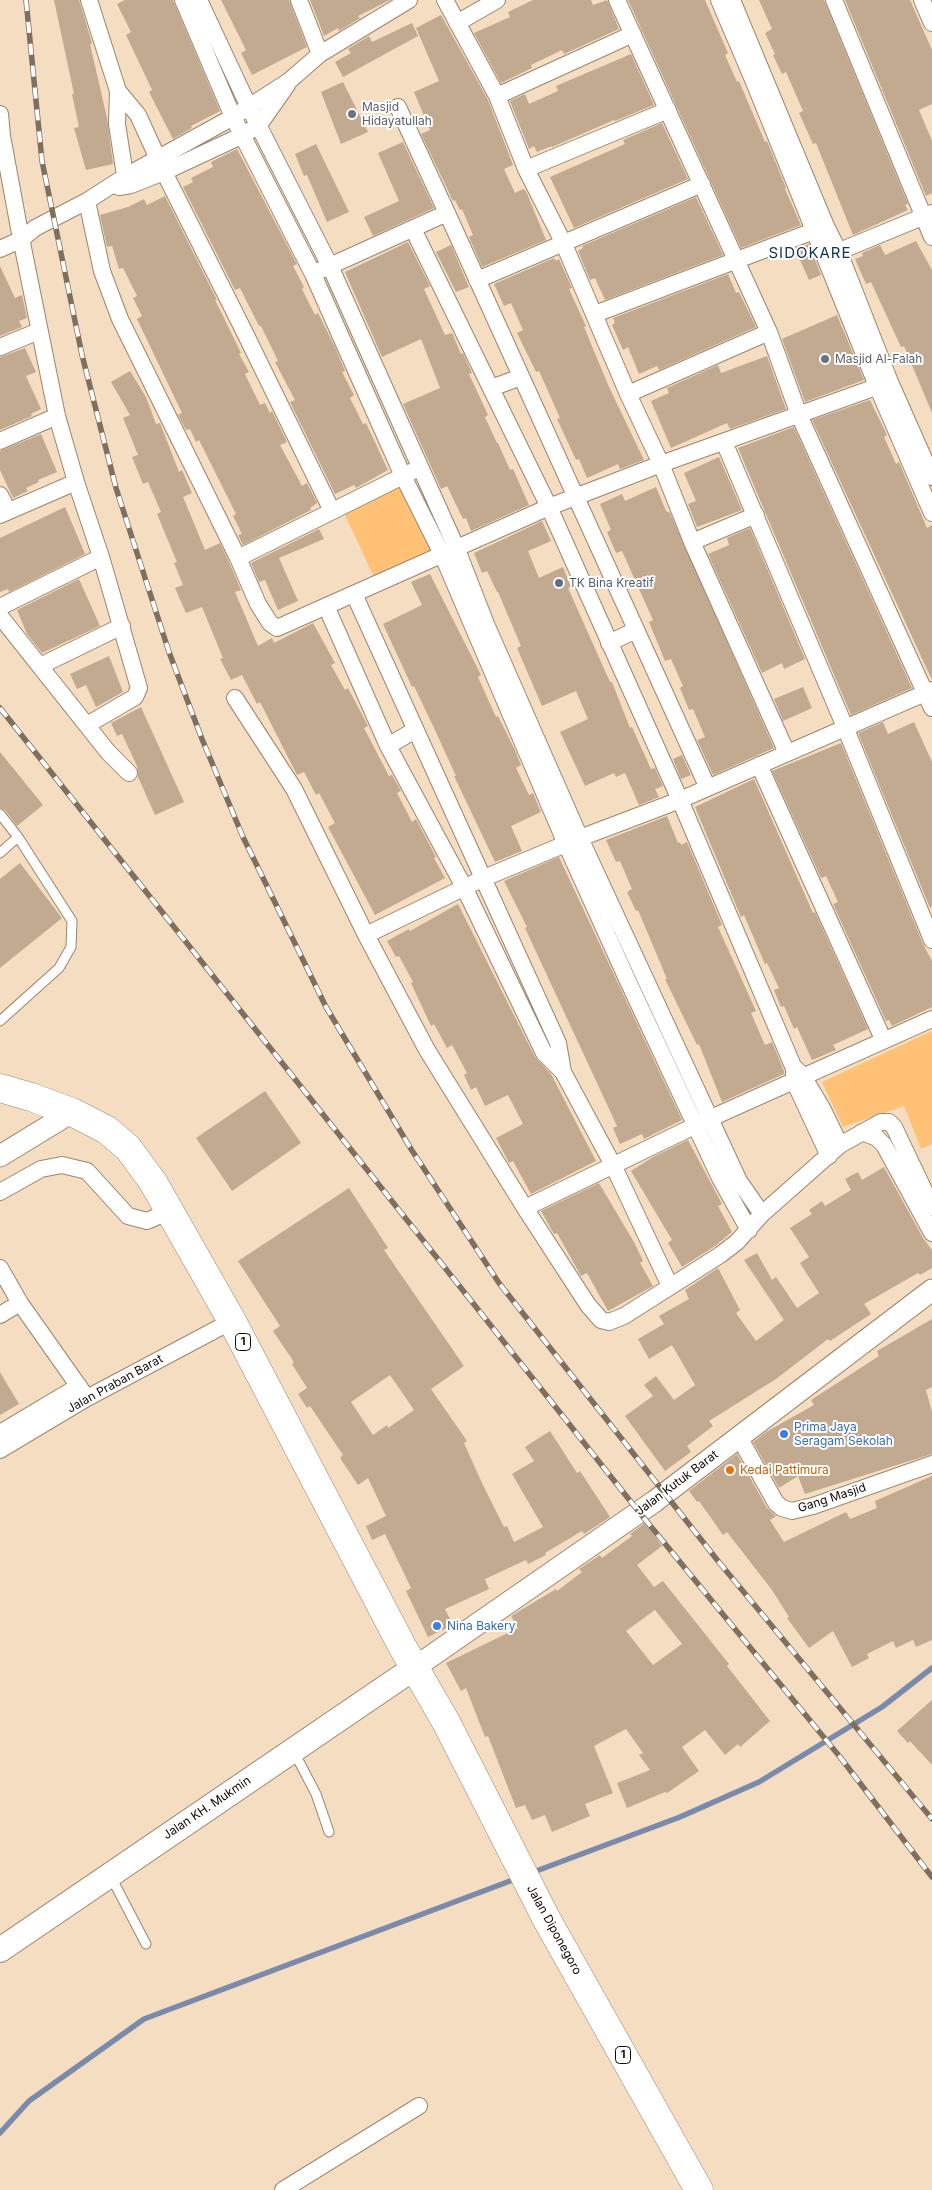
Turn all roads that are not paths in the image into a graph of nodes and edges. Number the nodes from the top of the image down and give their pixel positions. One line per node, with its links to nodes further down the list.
1 (89, 0): 20 (street)
2 (183, 0): 26 (street)
3 (198, 0): 22 (street)
4 (299, 0): 17 (street)
5 (409, 0): 13 (street)
6 (445, 0): 14 (street)
7 (497, 0): 14 (street)
8 (618, 0): 16 (street)
9 (719, 0): 18 (street)
10 (732, 0): 18 (street)
11 (834, 0): 36 (street)
12 (922, 0): 15 (street)
13 (390, 4): 17 (street)
14 (457, 23): 21 (street)
15 (932, 23)
16 (633, 34): 21 (street); 24 (street)
17 (320, 54): 19 (street)
18 (754, 66): 38 (street)
19 (290, 81): 22 (street); 27 (street)
20 (118, 91): 30 (street); 32 (street)
21 (497, 96): 31 (street)
22 (248, 106): 26 (street); 27 (street)
23 (398, 107): 35 (street)
24 (668, 110): 31 (street); 33 (street)
25 (0, 114): 29 (street)
26 (233, 117): 28 (street); 30 (street)
27 (259, 125): 28 (street); 46 (street)
28 (243, 135): 30 (street); 47 (street)
29 (1, 137): 39 (street)
30 (161, 166): 32 (street); 69 (street)
31 (526, 169): 42 (street)
32 (128, 181): 34 (street)
33 (702, 184): 42 (street); 45 (street)
34 (87, 201): 39 (street); 76 (street)
35 (447, 213): 37 (street); 48 (street)
36 (928, 215): 41 (street); 44 (street)
37 (413, 228): 46 (street); 55 (street)
38 (821, 229): 44 (street); 45 (street)
39 (25, 231): 40 (street); 43 (street); 50 (street)
40 (0, 236)
41 (932, 237)
42 (563, 242): 48 (street); 49 (street)
43 (0, 249)
44 (832, 255): 54 (street)
45 (736, 259): 49 (street); 51 (street)
46 (330, 266): 47 (street); 62 (street)
47 (313, 274): 63 (street)
48 (477, 280): 53 (street)
49 (595, 314): 56 (street)
50 (39, 331): 52 (street); 58 (street)
51 (769, 332): 56 (street); 57 (street)
52 (0, 347)
53 (521, 377): 55 (street); 67 (street)
54 (884, 384): 57 (street); 64 (street); 71 (street)
55 (491, 388): 68 (street)
56 (628, 394): 61 (street)
57 (799, 415): 60 (street); 85 (street)
58 (57, 416): 59 (street); 65 (street)
59 (0, 441)
60 (724, 442): 61 (street); 72 (street)
61 (661, 464): 67 (street); 73 (street)
62 (420, 467): 63 (street); 74 (street)
63 (403, 476): 69 (street); 74 (street)
64 (932, 477)
65 (76, 482): 70 (street); 75 (street)
66 (0, 495): 70 (street)
67 (577, 498): 68 (street); 82 (street)
68 (549, 507): 74 (street); 83 (street)
69 (332, 511): 76 (street)
70 (4, 513)
71 (932, 513)
72 (756, 515): 73 (street); 89 (street)
73 (692, 542): 92 (street)
74 (449, 550): 77 (street); 99 (street)
75 (101, 557): 79 (street); 81 (street)
76 (238, 558): 78 (street)
77 (354, 594): 78 (street); 90 (street)
78 (326, 606): 91 (street)
79 (0, 607)
80 (0, 616): 84 (street)
81 (122, 626): 84 (street); 88 (street)
82 (636, 630): 83 (street); 95 (street)
83 (610, 642): 96 (street)
84 (40, 666): 88 (street)
85 (929, 691): 87 (street); 89 (street)
86 (235, 698): 103 (street)
87 (932, 708)
88 (86, 726): 94 (street)
89 (845, 727): 92 (street); 104 (street)
90 (415, 730): 91 (street); 101 (street)
91 (388, 746): 102 (street)
92 (787, 753): 93 (street)
93 (759, 765): 95 (street); 107 (street)
94 (129, 773)
95 (707, 786): 96 (street)
96 (680, 800): 99 (street); 109 (street)
97 (0, 814): 98 (lane)
98 (18, 837): 100 (lane); 106 (lane)
99 (573, 841): 101 (street); 112 (street)
100 (0, 854)
101 (484, 878): 102 (street); 108 (street)
102 (464, 887): 103 (street); 108 (street)
103 (366, 936): 119 (street)
104 (932, 940)
105 (932, 1019): 107 (street)
106 (0, 1021)
107 (883, 1040): 109 (street)
108 (563, 1072): 116 (street)
109 (797, 1076): 112 (street); 114 (street)
110 (0, 1088): 111 (highway, 1)
111 (72, 1112): 115 (street); 120 (highway, 1)
112 (703, 1122): 116 (street); 121 (street); 122 (street)
113 (862, 1132): 114 (street); 118 (street); 123 (street)
114 (835, 1151): 121 (street)
115 (0, 1156)
116 (613, 1165): 119 (street); 125 (street)
117 (0, 1192): 120 (street)
118 (932, 1207)
119 (525, 1208): 125 (street)
120 (170, 1211): 129 (highway, 1)
121 (762, 1214): 122 (street)
122 (749, 1230): 125 (street)
123 (932, 1233)
124 (0, 1268): 127 (street)
125 (670, 1286)
126 (932, 1290): 132 (street, Jalan Kutuk Barat)
127 (20, 1303): 128 (street); 130 (street)
128 (0, 1315)
129 (232, 1321): 130 (street, Jalan Praban Barat); 135 (highway, 1)
130 (83, 1392): 131 (street); 133 (street, Jalan Praban Barat)
131 (0, 1433)
132 (739, 1437): 134 (street, Gang Masjid); 135 (street, Jalan Kutuk Barat)
133 (0, 1450)
134 (932, 1464)
135 (414, 1668): 136 (main road, Jalan KH. Mukmin); 143 (highway, Jalan Diponegoro / 1)
136 (292, 1750): 137 (lane); 138 (main road, Jalan KH. Mukmin)
137 (329, 1832)
138 (110, 1874): 139 (lane); 140 (main road, Jalan KH. Mukmin)
139 (146, 1944)
140 (0, 1950)
141 (419, 2106): 142 (street)
142 (283, 2190)
143 (699, 2190)

